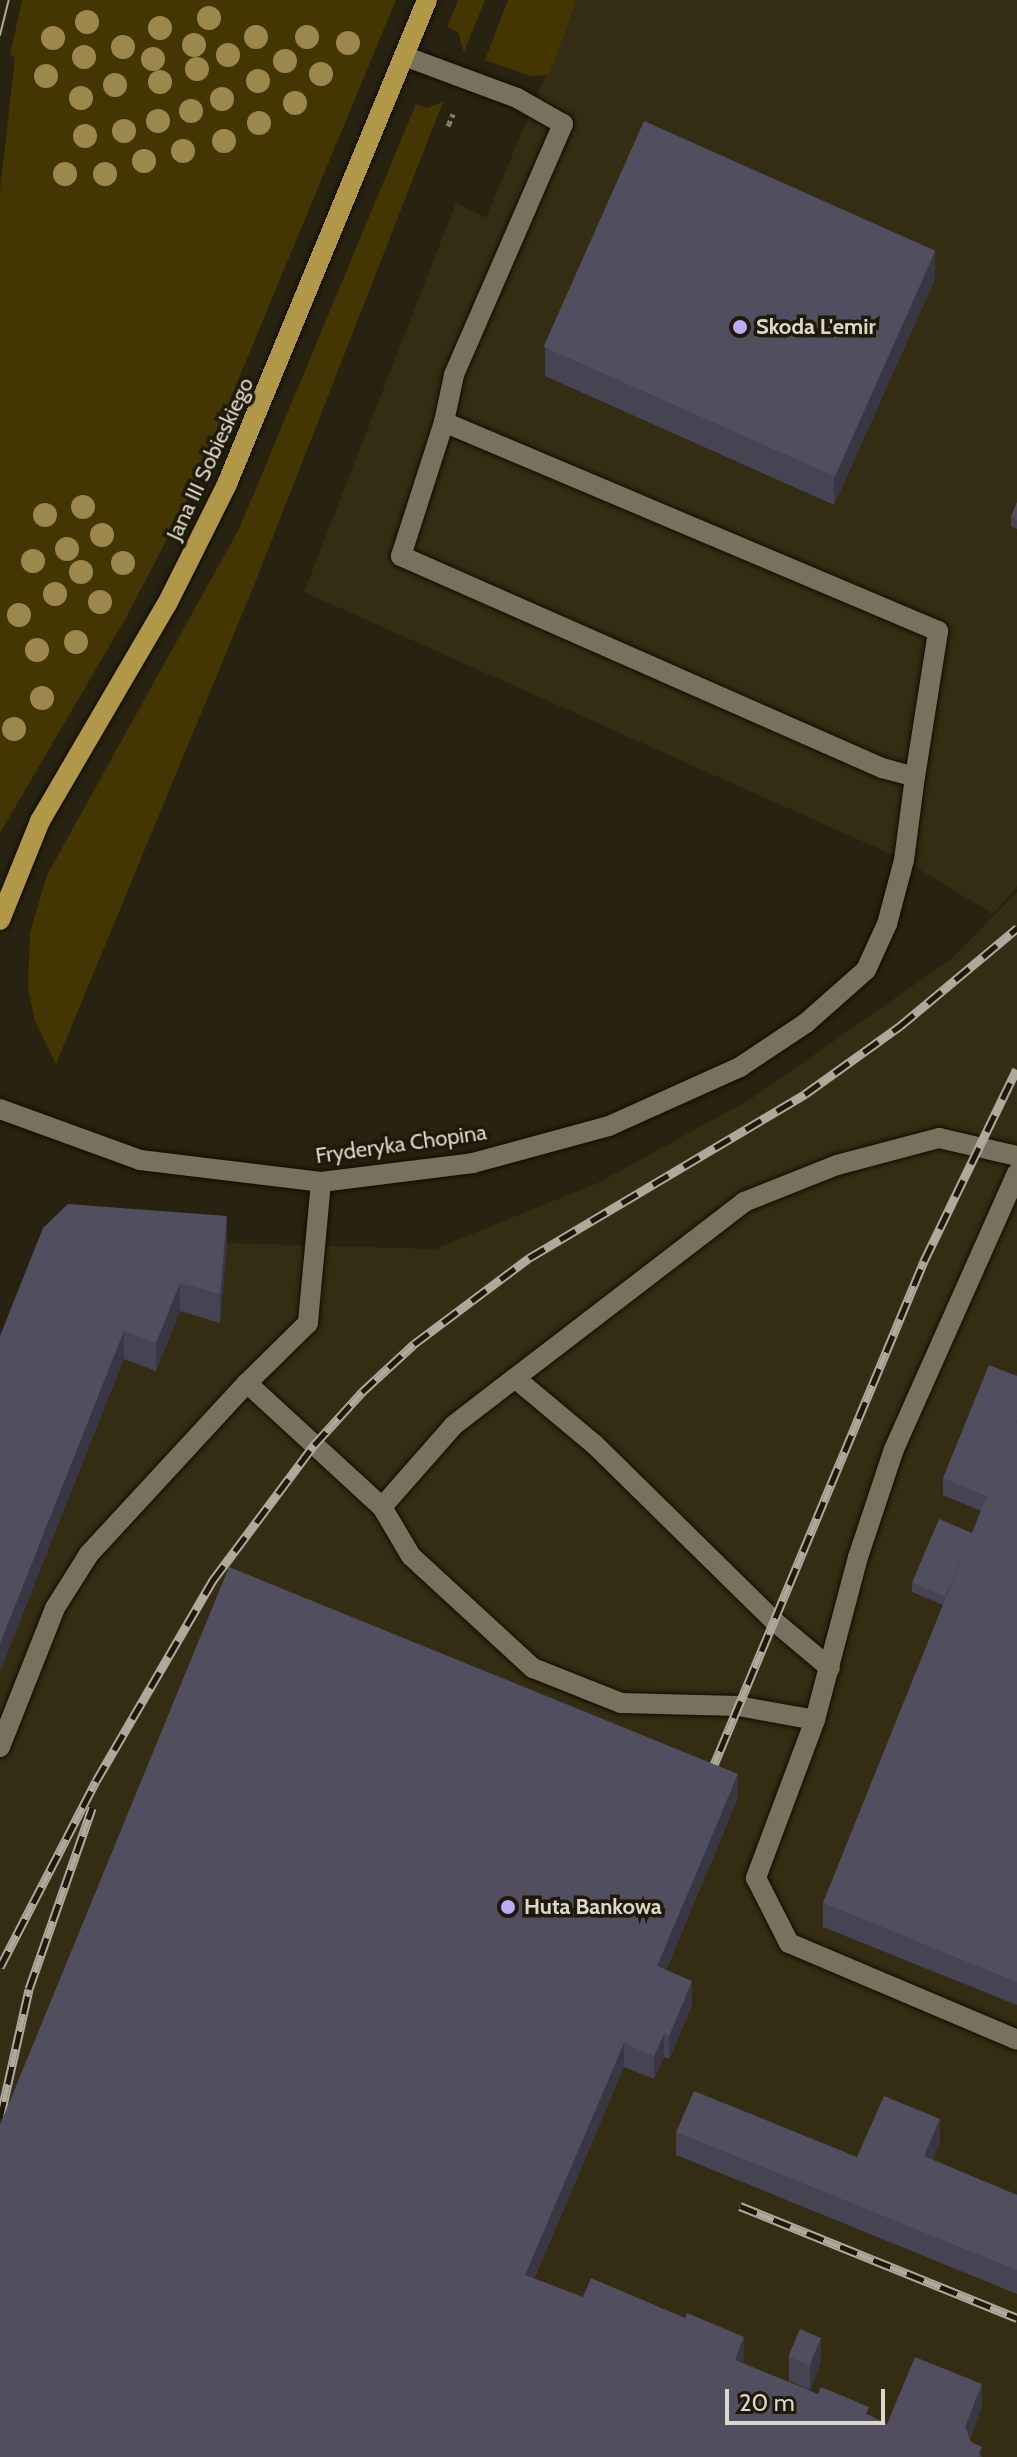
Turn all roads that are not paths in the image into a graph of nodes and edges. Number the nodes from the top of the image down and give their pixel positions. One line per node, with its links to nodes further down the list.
1 (427, 0): 2 (main road, Jana III Sobieskiego)
2 (404, 56): 3 (street); 5 (main road, Jana III Sobieskiego)
3 (444, 422): 4 (street); 4 (street)
4 (915, 777): 9 (street, Fryderyka Chopina)
5 (0, 920)
6 (0, 1109): 9 (street, Fryderyka Chopina)
7 (1017, 1156): 10 (street)
8 (1017, 1173): 13 (street)
9 (321, 1182): 11 (street)
10 (515, 1378): 12 (street); 13 (street)
11 (247, 1383): 12 (street); 15 (street)
12 (382, 1507): 14 (street)
13 (830, 1668): 14 (street)
14 (815, 1720): 16 (street)
15 (0, 1747)
16 (1017, 2040)

